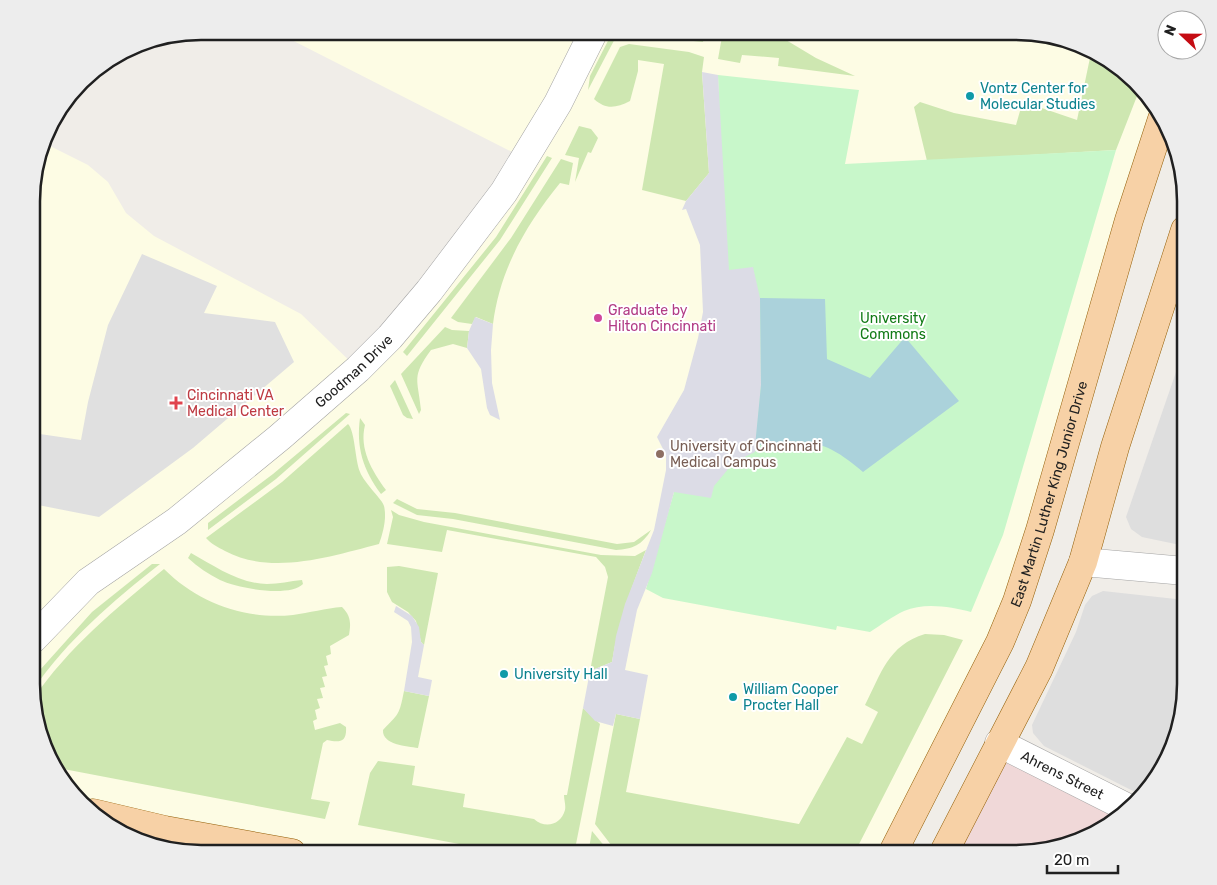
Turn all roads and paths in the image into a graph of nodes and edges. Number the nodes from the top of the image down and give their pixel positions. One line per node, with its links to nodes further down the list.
1 (590, 40): 6 (street, Goodman Drive)
2 (1159, 128): 11 (main road, East Martin Luther King Junior Drive)
3 (1177, 255): 4 (main road)
4 (1083, 562): 5 (street); 7 (main road)
5 (1177, 570)
6 (40, 632)
7 (999, 742): 8 (street, Ahrens Street); 12 (main road)
8 (1122, 805)
9 (111, 817): 10 (main road)
10 (224, 845)
11 (897, 845)
12 (948, 845)

